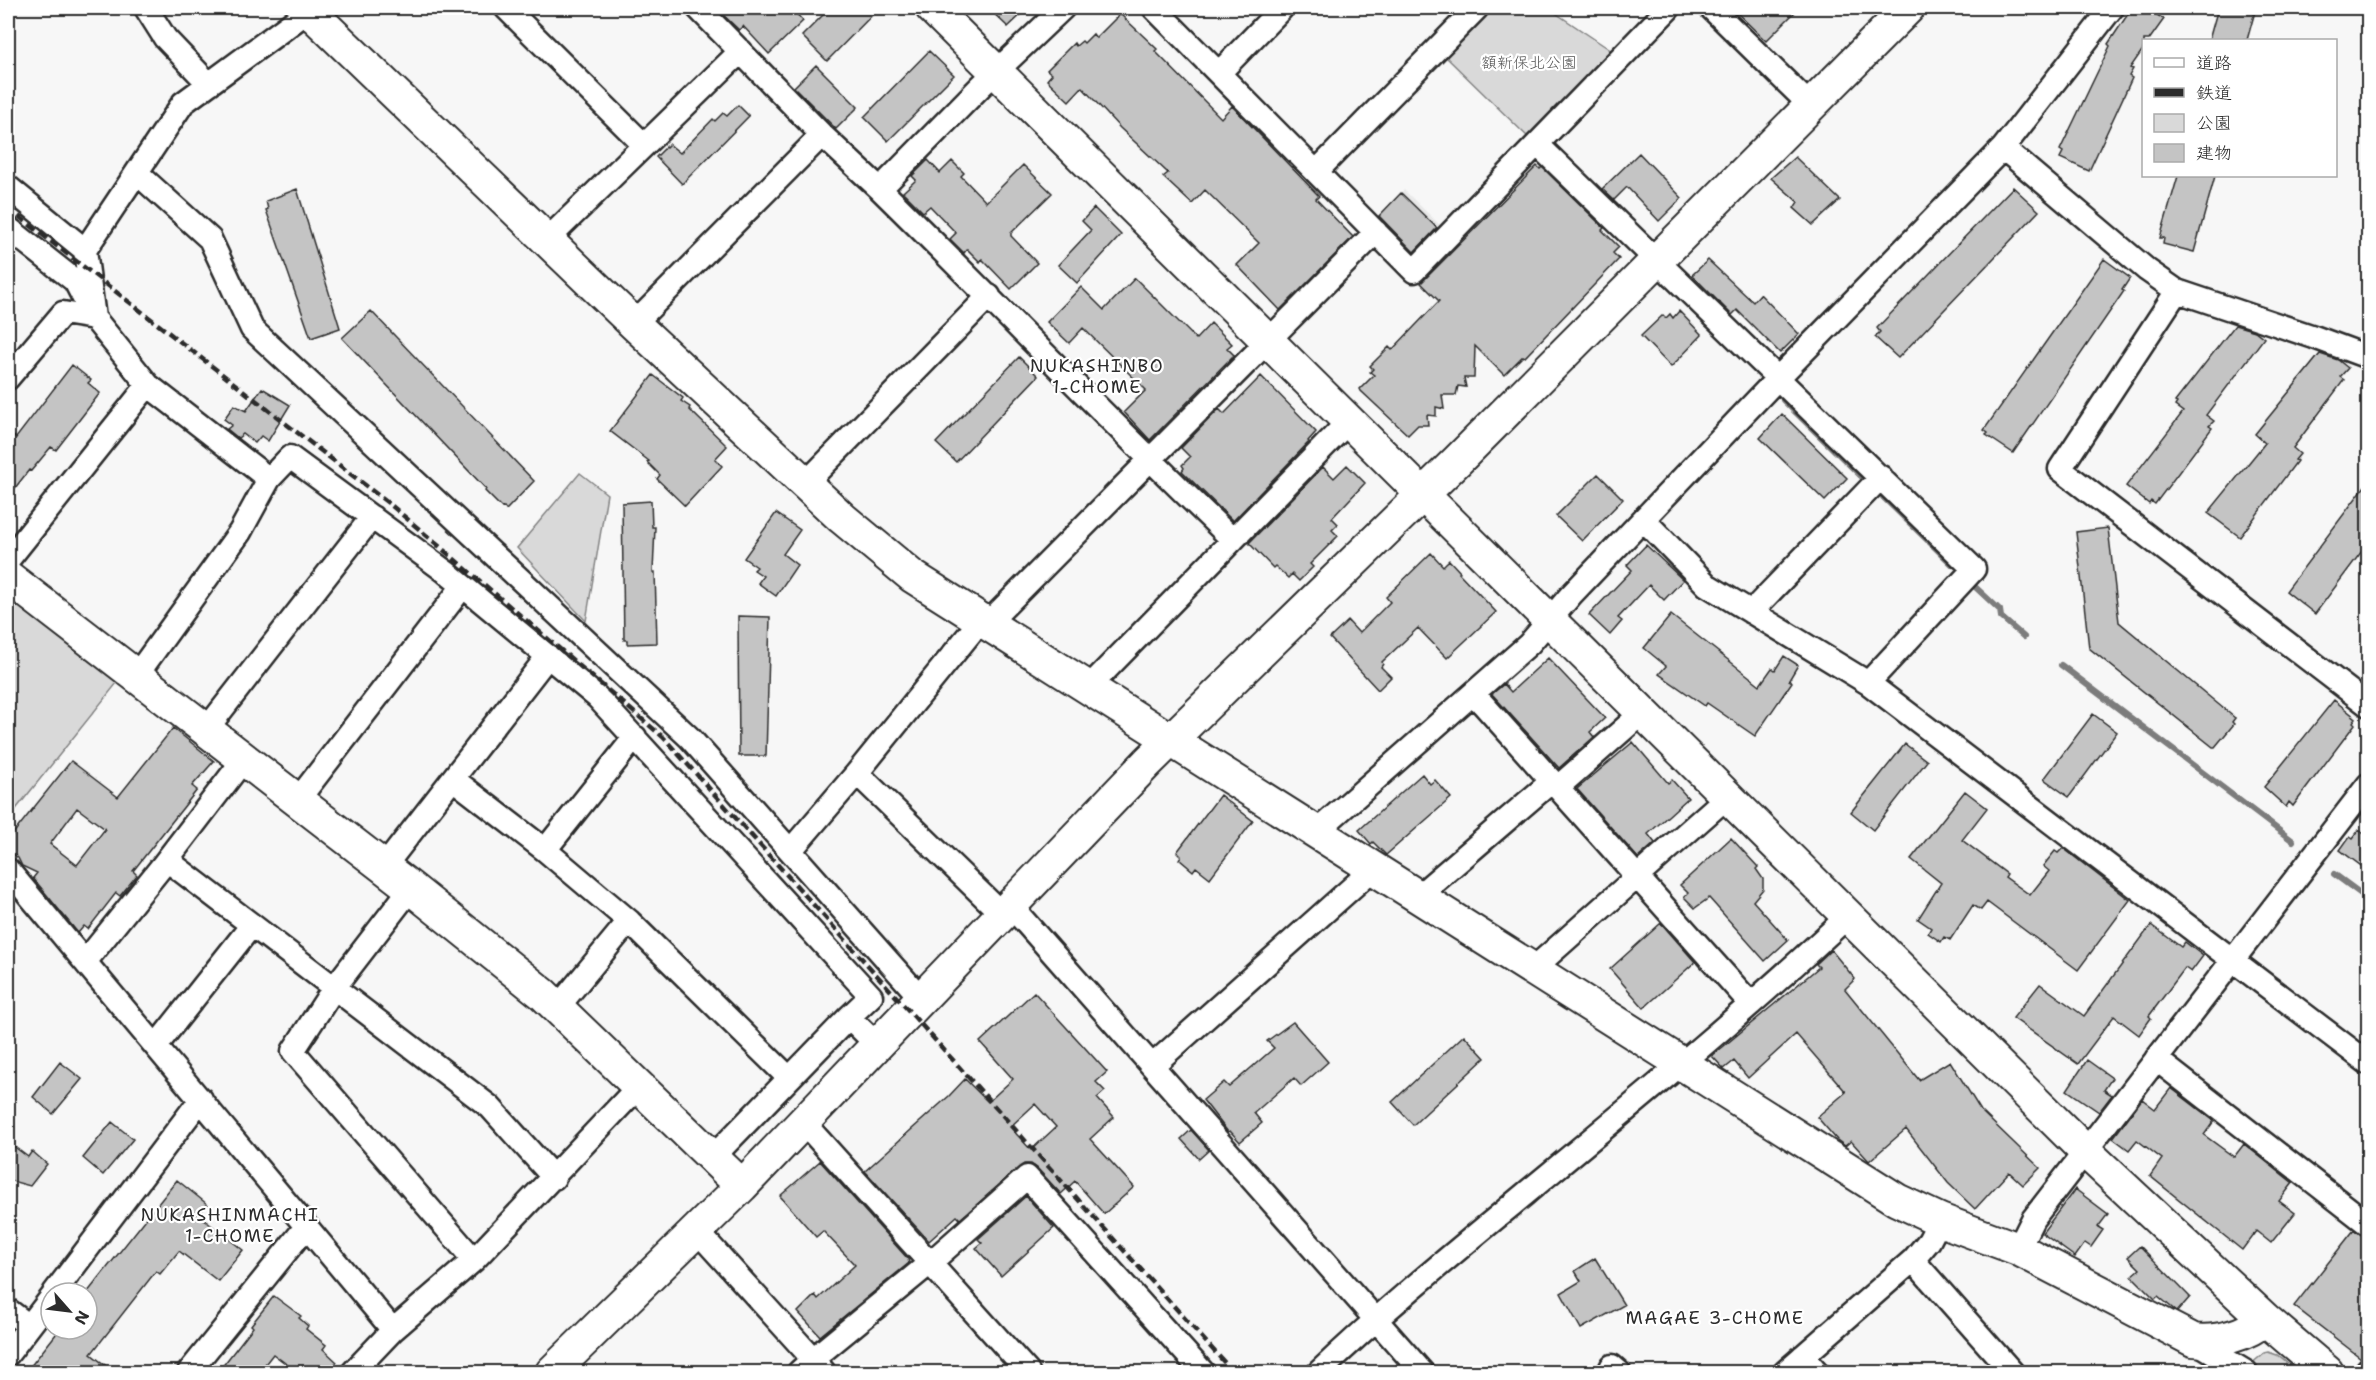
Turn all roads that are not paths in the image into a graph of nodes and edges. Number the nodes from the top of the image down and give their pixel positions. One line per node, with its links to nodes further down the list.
1 (146, 8): 18 (street)
2 (300, 8): 18 (street)
3 (306, 8): 30 (street)
4 (507, 8): 21 (street)
5 (698, 8): 15 (street)
6 (932, 8): 16 (street)
7 (1063, 8): 16 (street)
8 (1154, 8): 17 (street)
9 (1282, 8): 17 (street)
10 (1477, 8): 24 (street)
11 (1711, 8): 19 (street)
12 (1908, 8): 19 (street)
13 (2104, 10): 23 (street)
14 (1655, 12): 22 (street)
15 (741, 51): 20 (street); 21 (street)
16 (996, 71): 27 (street); 37 (street)
17 (1219, 73): 24 (street)
18 (208, 84): 25 (street)
19 (1811, 106): 32 (street)
20 (822, 135): 27 (street); 36 (street)
21 (645, 145): 30 (street)
22 (1538, 145): 29 (street); 32 (street)
23 (2003, 148): 33 (street); 40 (street)
24 (1316, 172): 29 (street)
25 (137, 173): 31 (street); 76 (street)
26 (8, 187): 31 (street)
27 (880, 189): 34 (street)
28 (8, 228): 35 (street)
29 (1376, 232): 37 (street)
30 (547, 240): 36 (street)
31 (86, 250): 35 (street)
32 (1655, 260): 40 (street); 47 (street)
33 (2177, 291): 38 (street); 62 (street)
34 (989, 296): 43 (street); 46 (street)
35 (94, 318): 39 (street); 41 (street)
36 (634, 324): 46 (street)
37 (1268, 339): 42 (street); 43 (street)
38 (2368, 357)
39 (8, 378)
40 (1777, 379): 44 (street); 49 (street)
41 (148, 385): 45 (street); 51 (street)
42 (1349, 421): 47 (street); 50 (street)
43 (1149, 460): 50 (street); 56 (street)
44 (1881, 477): 54 (street); 59 (street)
45 (269, 479): 48 (street); 58 (street)
46 (805, 484): 56 (street)
47 (1423, 493): 55 (street); 66 (street)
48 (372, 518): 53 (street); 64 (street)
49 (1644, 520): 54 (street); 55 (street)
50 (1233, 540): 60 (street)
51 (8, 560)
52 (8, 577): 58 (street)
53 (463, 586): 57 (street); 73 (street)
54 (1751, 612): 59 (street)
55 (1550, 620): 61 (street); 63 (street)
56 (984, 622): 60 (street); 68 (street)
57 (548, 656): 65 (street); 69 (street)
58 (136, 676): 64 (street)
59 (1868, 683): 88 (street)
60 (1088, 688): 66 (street)
61 (1474, 694): 70 (street); 74 (street)
62 (2368, 705)
63 (1642, 713): 70 (street); 72 (street)
64 (206, 730): 67 (street)
65 (635, 737): 75 (street); 95 (street)
66 (1171, 740): 74 (street); 84 (street)
67 (244, 759): 73 (street); 77 (street)
68 (857, 773): 76 (street); 84 (street)
69 (453, 779): 75 (street); 78 (street)
70 (1555, 784): 81 (street); 83 (street)
71 (2368, 785): 88 (street)
72 (1728, 796): 81 (street); 85 (street)
73 (297, 801): 78 (street)
74 (1316, 832): 79 (street)
75 (544, 850): 86 (street)
76 (791, 850): 92 (street)
77 (163, 865): 87 (street); 89 (street)
78 (384, 867): 82 (street)
79 (1373, 868): 83 (street); 101 (street)
80 (8, 870): 89 (street)
81 (1638, 877): 90 (street); 93 (street)
82 (411, 888): 91 (street); 94 (street)
83 (1417, 897): 90 (street)
84 (1007, 910): 92 (street); 101 (street)
85 (1849, 915): 93 (street); 106 (street)
86 (629, 921): 94 (street); 102 (street)
87 (252, 925): 91 (street); 97 (street)
88 (2232, 958): 98 (street); 99 (street)
89 (85, 962): 97 (street)
90 (1533, 969): 100 (street)
91 (334, 988): 108 (street); 115 (street)
92 (921, 998): 96 (street)
93 (1751, 1004): 100 (street)
94 (558, 1006): 103 (street)
95 (849, 1017): 96 (street); 102 (street)
96 (876, 1044): 105 (street)
97 (156, 1046): 104 (street)
98 (2156, 1059): 106 (street); 111 (street)
99 (2368, 1063)
100 (1682, 1064): 110 (street); 121 (street)
101 (1152, 1066): 121 (street)
102 (789, 1078): 107 (street)
103 (639, 1086): 107 (street); 108 (street)
104 (201, 1099): 112 (street); 118 (street)
105 (803, 1122): 109 (street); 117 (street)
106 (2086, 1152): 114 (street); 122 (street)
107 (713, 1157): 109 (street)
108 (554, 1178): 115 (street)
109 (741, 1186): 113 (street)
110 (1940, 1220): 114 (street); 116 (street)
111 (2368, 1224)
112 (306, 1227): 124 (street); 129 (street)
113 (697, 1231): 128 (street); 131 (street)
114 (2018, 1249): 125 (street)
115 (474, 1260): 124 (street)
116 (1912, 1260): 127 (street); 139 (street)
117 (930, 1263): 128 (street); 132 (street); 133 (street)
118 (63, 1281)
119 (8, 1310): 123 (street)
120 (39, 1313): 123 (street)
121 (1375, 1319): 134 (street); 135 (street)
122 (2265, 1319): 125 (street); 141 (street)
123 (29, 1326): 126 (street)
124 (393, 1330): 130 (street)
125 (2193, 1340): 140 (street)
126 (8, 1354)
127 (1810, 1364): 138 (street)
128 (812, 1368)
129 (189, 1372)
130 (353, 1372)
131 (552, 1372)
132 (1028, 1372)
133 (1203, 1372)
134 (1319, 1372)
135 (1422, 1372)
136 (1609, 1372): 137 (street)
137 (1619, 1372)
138 (1785, 1372)
139 (2012, 1372)
140 (2246, 1372)
141 (2327, 1372)

